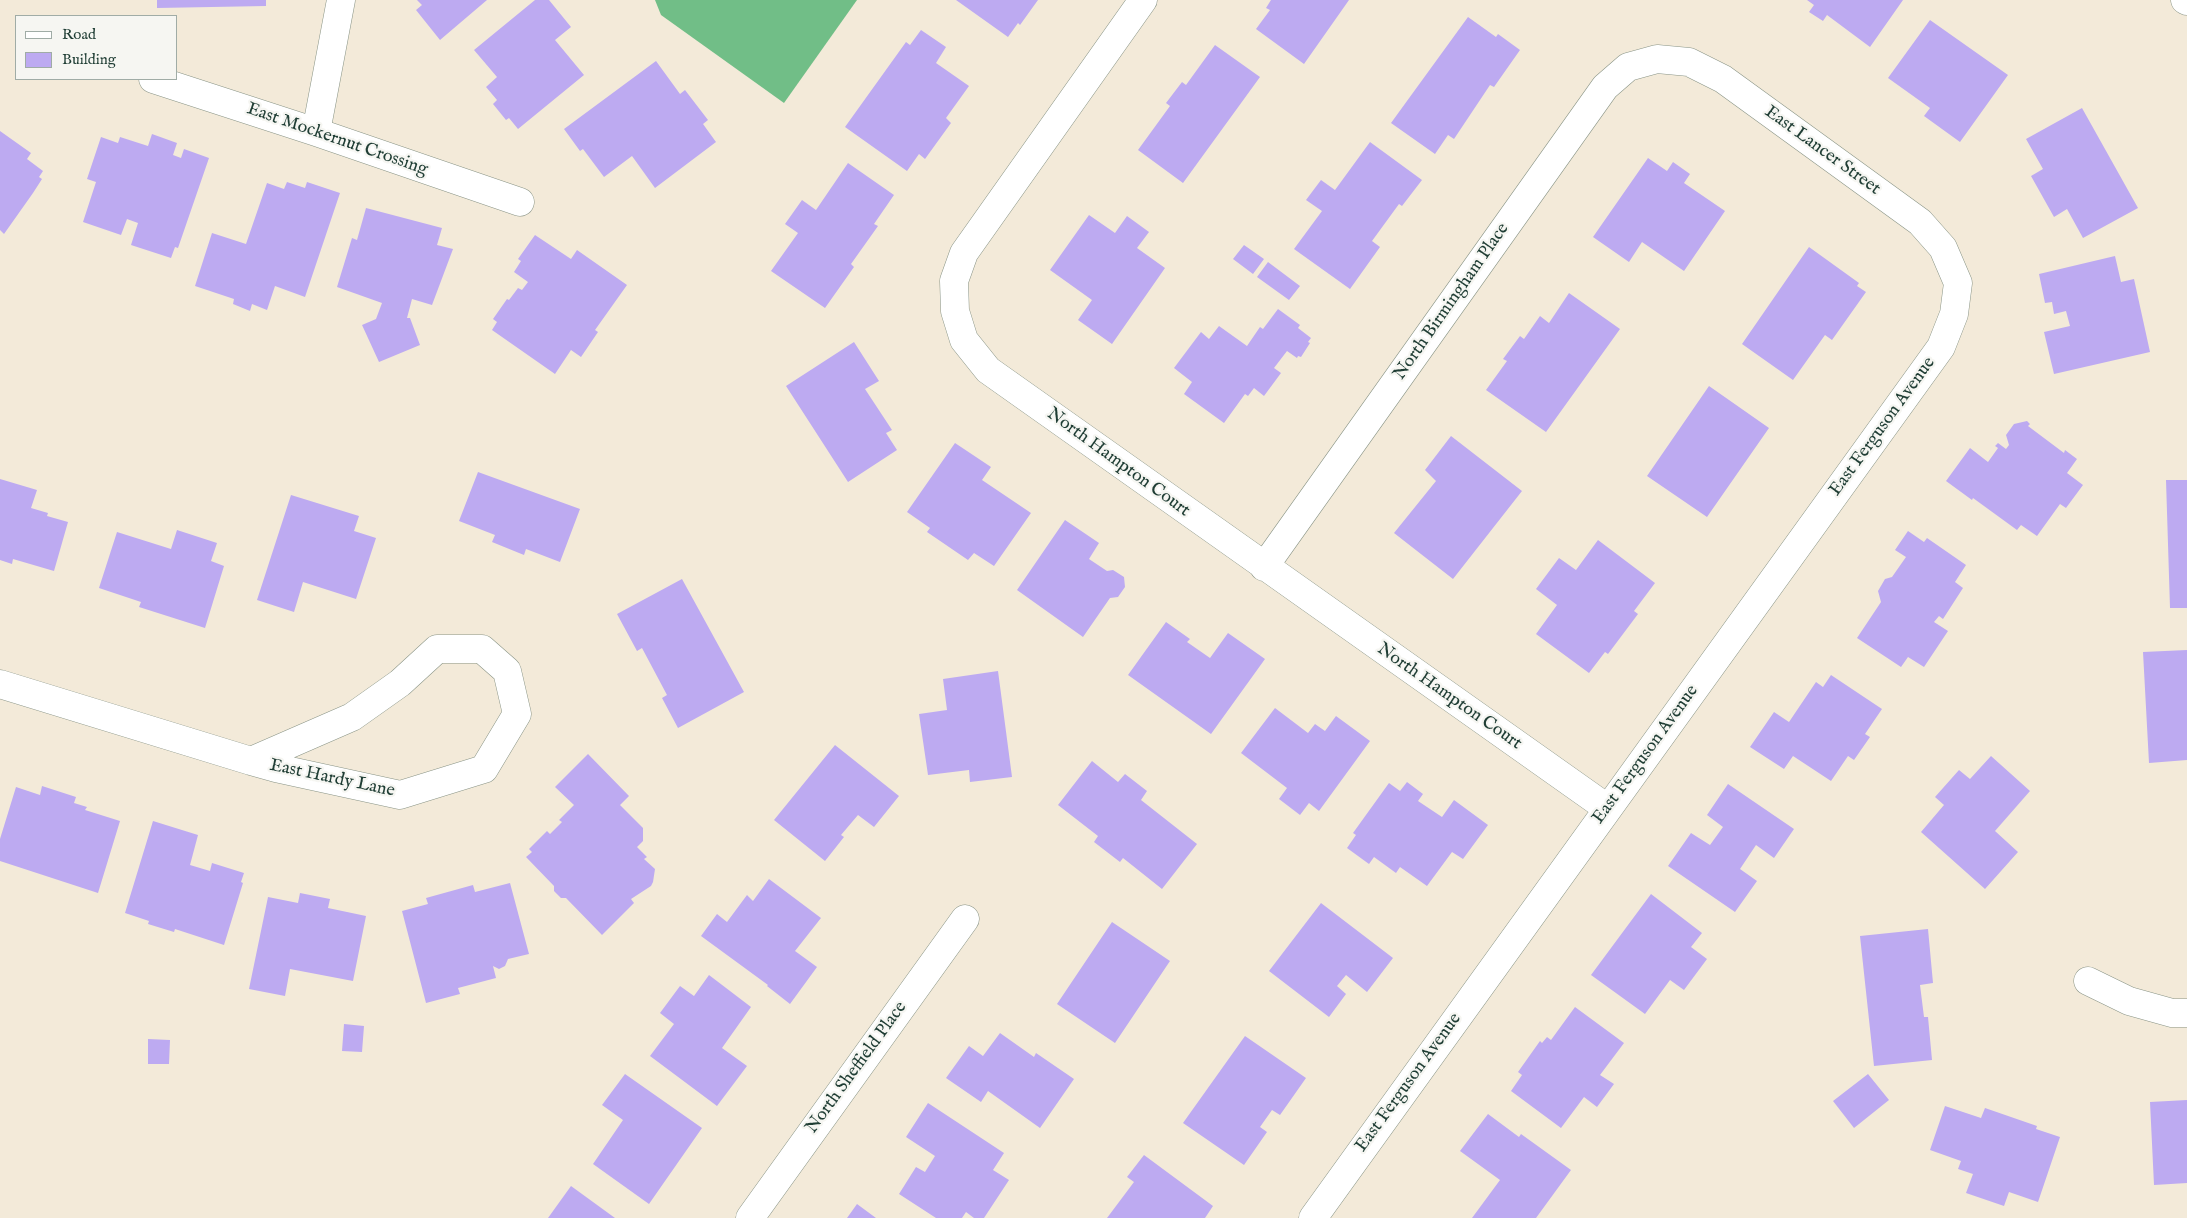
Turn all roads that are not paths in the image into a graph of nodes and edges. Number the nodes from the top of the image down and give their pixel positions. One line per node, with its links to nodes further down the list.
1 (341, 0): 5 (street)
2 (1143, 0): 8 (street, North Hampton Court)
3 (1657, 58): 7 (street, East Lancer Street); 8 (street, North Birmingham Place)
4 (156, 80): 5 (street, East Mockernut Crossing)
5 (316, 132): 6 (street, East Mockernut Crossing)
6 (520, 202)
7 (1958, 282): 11 (street, East Ferguson Avenue)
8 (1264, 567): 11 (street, North Hampton Court)
9 (0, 684): 10 (street, East Hardy Lane)
10 (251, 761): 10 (street, East Hardy Lane)
11 (1607, 808): 16 (street, East Ferguson Avenue)
12 (965, 919): 15 (street, North Sheffield Place)
13 (2088, 981): 14 (street)
14 (2187, 1013)
15 (750, 1218)
16 (1313, 1218)

